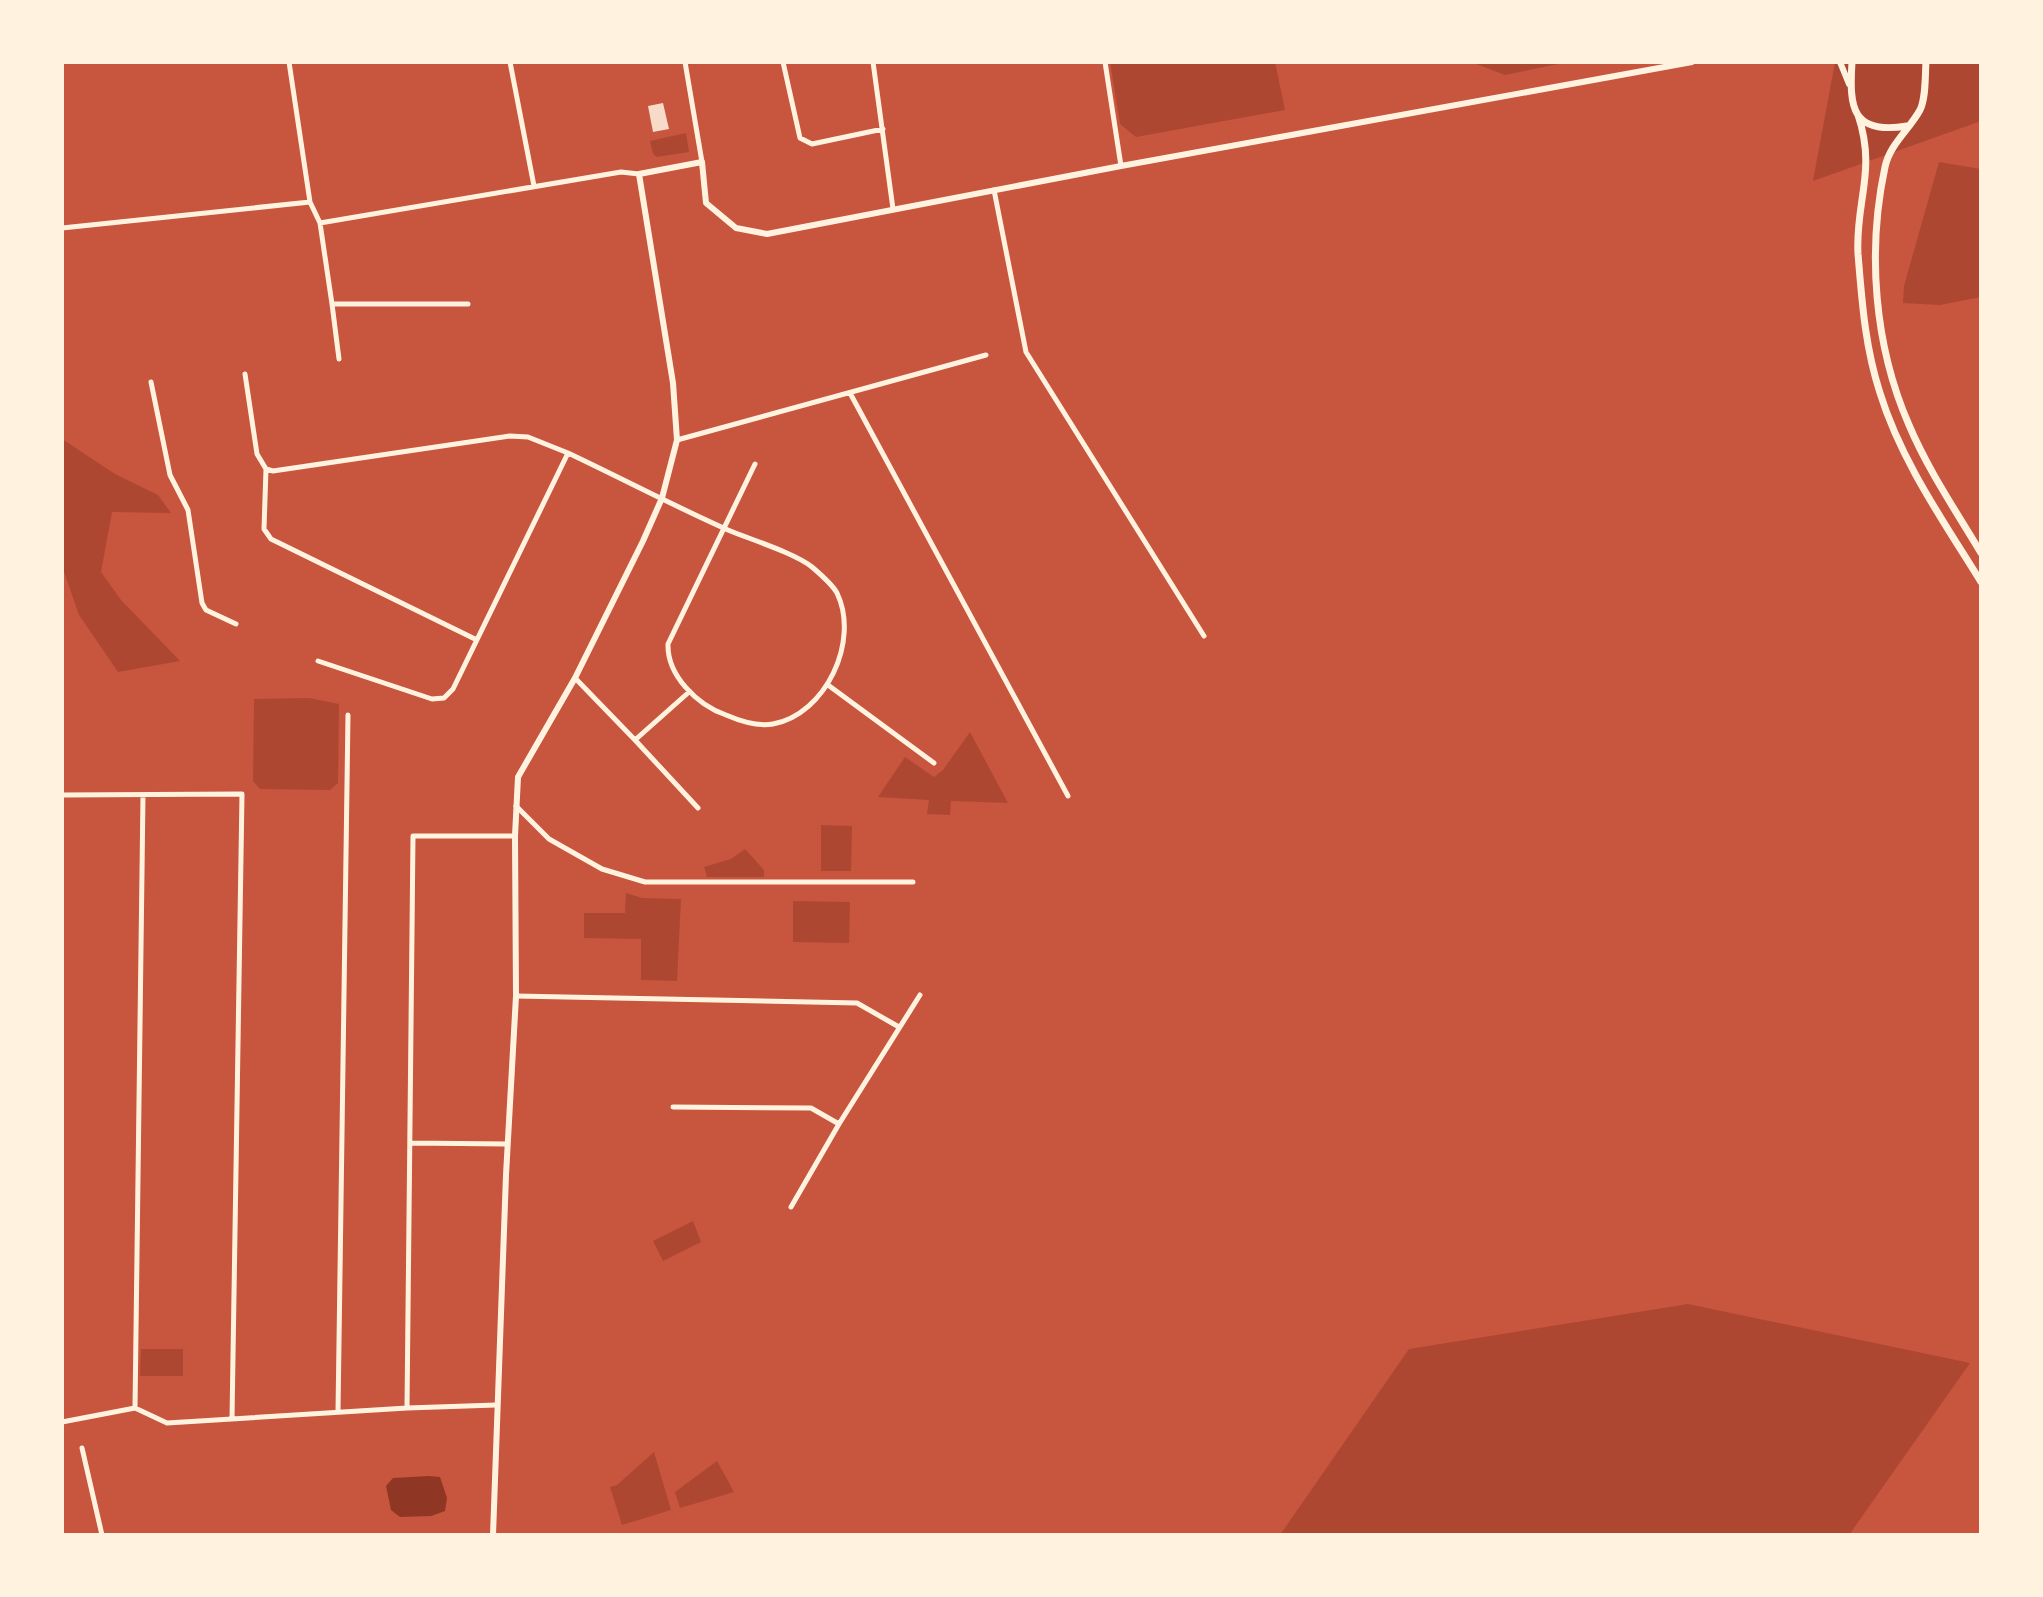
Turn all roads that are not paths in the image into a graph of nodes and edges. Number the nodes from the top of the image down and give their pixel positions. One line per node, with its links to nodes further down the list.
1 (289, 62): 20 (street)
2 (510, 62): 18 (street)
3 (685, 62): 15 (street)
4 (783, 62): 14 (street)
5 (873, 62): 14 (street)
6 (1105, 62): 16 (street)
7 (1692, 62): 16 (street)
8 (1840, 62): 11 (street)
9 (1852, 62): 11 (main road)
10 (1926, 62): 13 (main road)
11 (1851, 90): 12 (main road)
12 (1858, 115): 13 (main road); 38 (main road)
13 (1907, 126): 37 (main road)
14 (883, 129): 21 (street)
15 (702, 162): 17 (street); 21 (street)
16 (1121, 166): 19 (street)
17 (639, 174): 18 (street); 31 (street)
18 (534, 186): 22 (street)
19 (994, 190): 21 (street); 40 (street)
20 (310, 202): 22 (street); 23 (street)
21 (893, 209)
22 (320, 223): 24 (street)
23 (62, 228)
24 (332, 304): 25 (street); 27 (street)
25 (468, 304)
26 (986, 355): 30 (street)
27 (339, 359)
28 (245, 374): 34 (street)
29 (151, 382): 39 (street)
30 (850, 393): 31 (street); 51 (street)
31 (677, 440): 35 (street)
32 (568, 453): 34 (street); 35 (street); 41 (street)
33 (755, 464): 36 (street)
34 (266, 469): 41 (street)
35 (662, 498): 36 (street); 43 (street)
36 (725, 529): 44 (street); 45 (street)
37 (1981, 553)
38 (1981, 582)
39 (236, 624)
40 (1204, 636)
41 (477, 640): 42 (street)
42 (318, 661)
43 (575, 678): 47 (street); 52 (street)
44 (828, 685): 45 (street); 48 (street)
45 (689, 692): 47 (street)
46 (348, 715): 67 (street)
47 (635, 740): 53 (street)
48 (934, 763)
49 (62, 795): 50 (street)
50 (143, 795): 65 (street); 68 (street)
51 (1068, 796)
52 (516, 805): 54 (street); 55 (street)
53 (698, 808)
54 (515, 836): 57 (street); 61 (street)
55 (913, 882)
56 (920, 995): 58 (street)
57 (516, 996): 58 (street); 62 (street)
58 (899, 1027): 60 (street)
59 (673, 1107): 60 (street)
60 (839, 1124): 63 (street)
61 (410, 1143): 62 (street); 66 (street)
62 (507, 1144): 64 (street)
63 (791, 1207)
64 (496, 1405): 66 (street); 72 (street)
65 (135, 1408): 68 (street); 69 (street)
66 (407, 1408): 67 (street)
67 (338, 1412): 68 (street)
68 (232, 1419)
69 (62, 1422)
70 (82, 1448): 71 (street)
71 (102, 1535)
72 (493, 1535)

